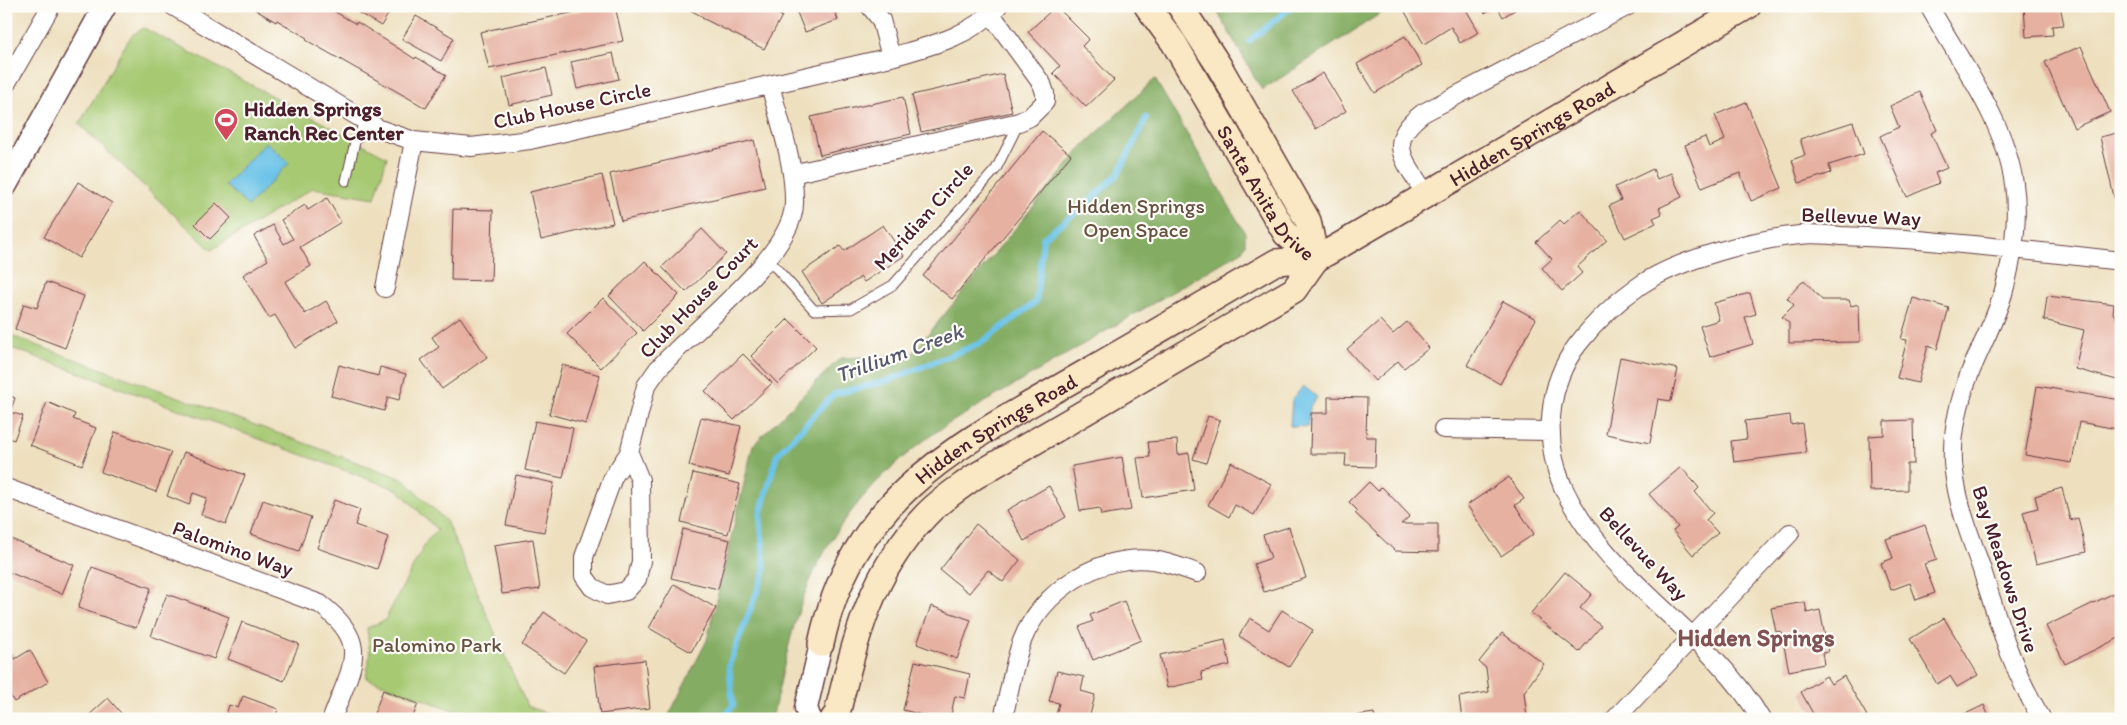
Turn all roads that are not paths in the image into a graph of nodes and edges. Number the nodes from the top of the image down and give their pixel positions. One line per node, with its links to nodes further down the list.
1 (52, 6): 12 (street)
2 (105, 6): 19 (street)
3 (173, 6): 14 (street, Club House Circle)
4 (870, 6): 11 (street)
5 (1147, 6): 23 (main road, Santa Anita Drive)
6 (1180, 6): 23 (main road, Santa Anita Drive)
7 (1628, 6): 20 (street)
8 (1748, 6): 20 (main road, Hidden Springs Road)
9 (1928, 6): 21 (street, Bay Meadows Drive)
10 (995, 10): 11 (street, Club House Circle); 15 (street, Meridian Circle)
11 (891, 57): 13 (street, Club House Circle)
12 (6, 84)
13 (770, 85): 16 (street, Club House Circle); 17 (street, Club House Court)
14 (365, 122): 16 (street, Club House Circle); 18 (lane)
15 (1019, 122): 17 (street, Meridian Circle); 22 (lane, Meridian Circle)
16 (414, 141): 25 (street)
17 (792, 174): 22 (street, Club House Court)
18 (346, 181)
19 (6, 185)
20 (1426, 195): 23 (main road, Hidden Springs Road)
21 (2012, 248): 24 (street, Bellevue Way); 27 (street, Bellevue Way); 40 (street, Bay Meadows Drive)
22 (768, 259): 28 (street, Club House Court)
23 (1316, 259): 33 (main road, Hidden Springs Road); 36 (main road, Hidden Springs Road)
24 (2121, 261)
25 (385, 288)
26 (1443, 429): 27 (street)
27 (1550, 431): 32 (street, Bellevue Way)
28 (629, 453): 28 (street, Club House Court)
29 (6, 488): 34 (street, Palomino Way)
30 (1790, 532): 32 (street)
31 (1197, 573): 37 (street)
32 (1694, 636): 38 (street); 39 (street, Bellevue Way)
33 (821, 644): 35 (street, Hidden Springs Road)
34 (332, 719)
35 (810, 719)
36 (833, 719)
37 (1003, 719)
38 (1615, 719)
39 (1761, 719)
40 (2042, 719)

